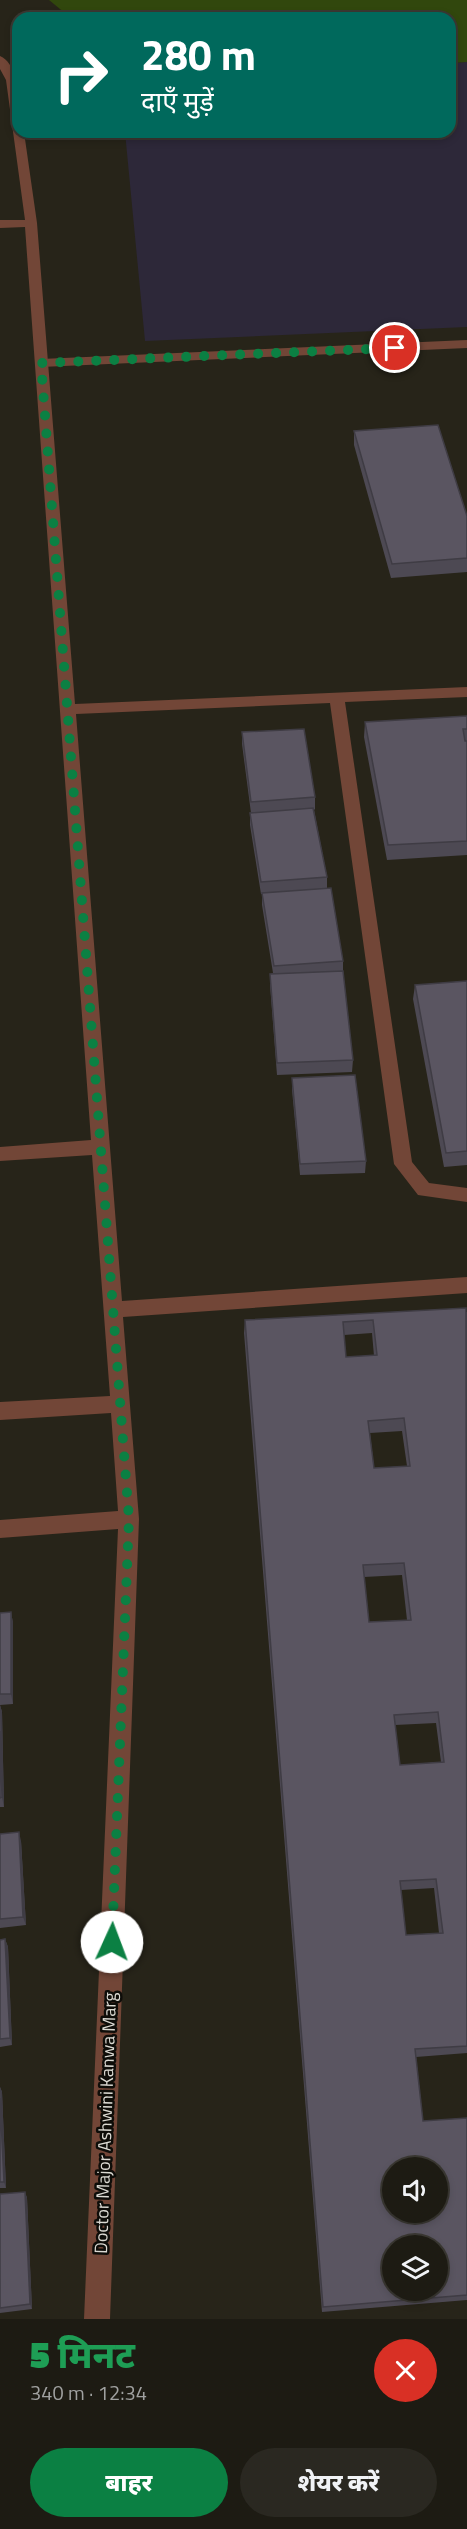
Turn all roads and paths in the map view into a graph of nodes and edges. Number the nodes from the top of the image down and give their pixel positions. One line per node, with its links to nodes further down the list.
1 (0, 59): 2 (street, Doctor Major Ashwini Kanwa Marg)
2 (12, 87)
3 (19, 138): 4 (street, Doctor Major Ashwini Kanwa Marg)
4 (31, 223): 5 (street); 7 (street, Doctor Major Ashwini Kanwa Marg)
5 (0, 224)
6 (467, 344): 7 (street)
7 (41, 363): 10 (street, Doctor Major Ashwini Kanwa Marg)
8 (467, 692): 9 (street)
9 (338, 698): 10 (street); 13 (street)
10 (67, 708): 11 (street, Doctor Major Ashwini Kanwa Marg)
11 (100, 1147): 12 (street); 15 (street, Doctor Major Ashwini Kanwa Marg)
12 (0, 1154)
13 (467, 1196)
14 (467, 1285): 15 (street)
15 (112, 1310): 16 (street, Doctor Major Ashwini Kanwa Marg)
16 (122, 1404): 17 (street); 18 (street, Doctor Major Ashwini Kanwa Marg)
17 (0, 1411)
18 (129, 1519): 19 (street); 20 (street, Doctor Major Ashwini Kanwa Marg)
19 (0, 1529)
20 (97, 2319)

